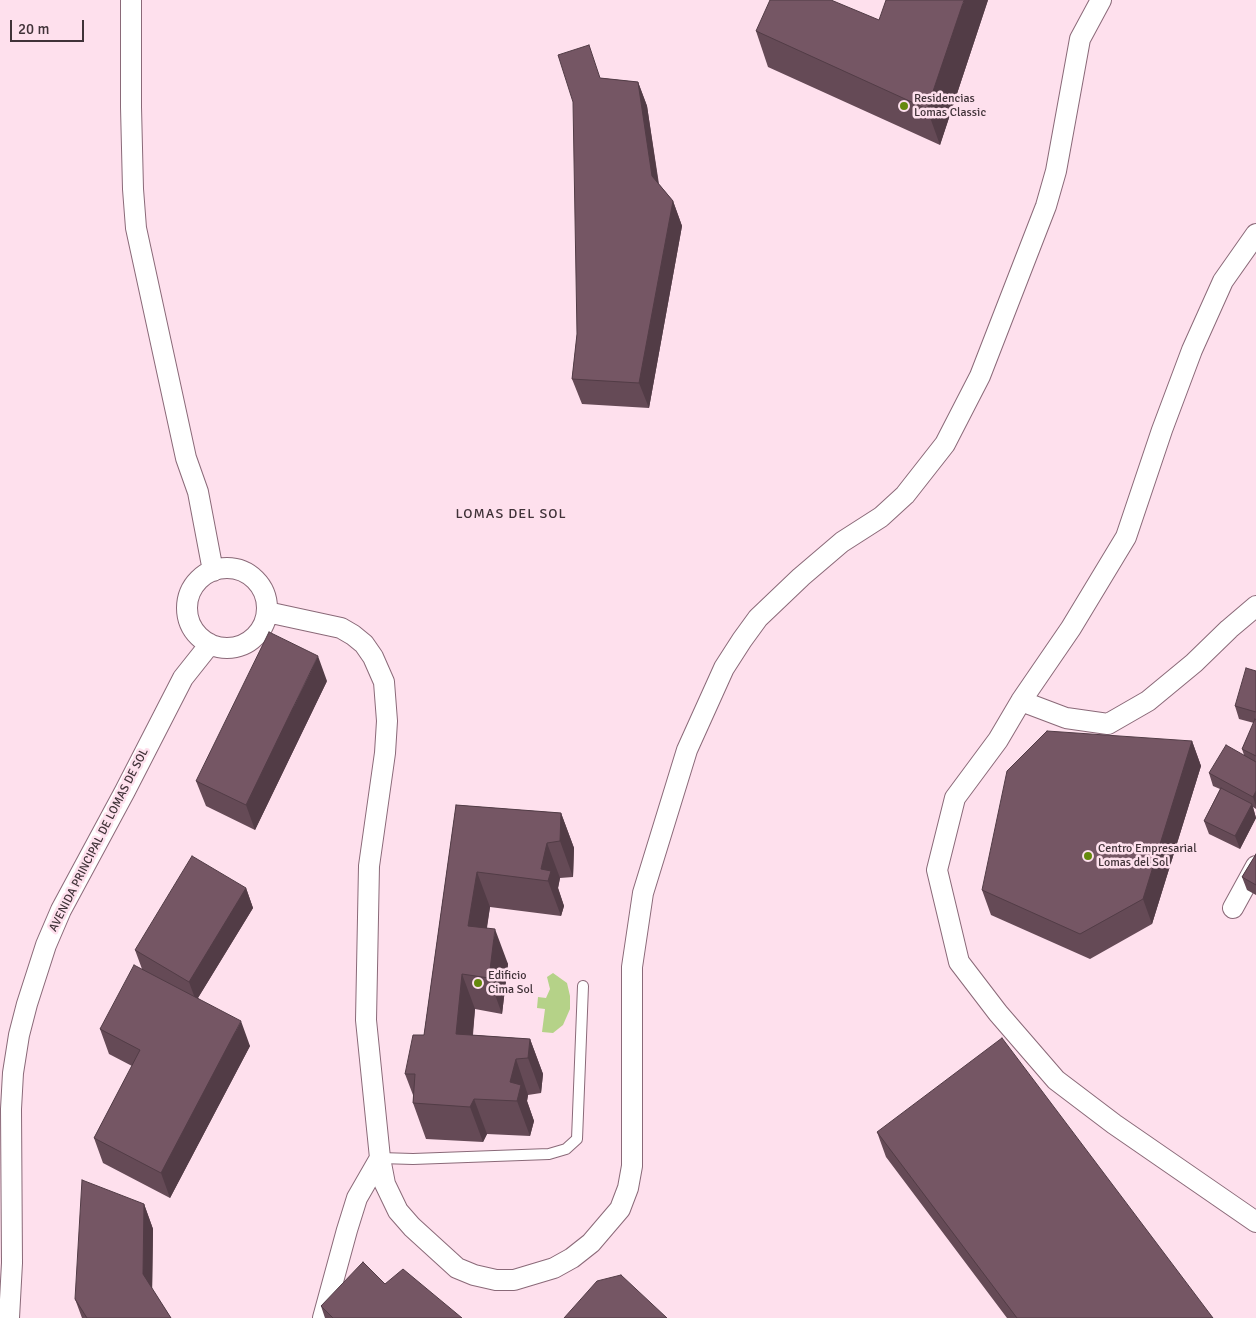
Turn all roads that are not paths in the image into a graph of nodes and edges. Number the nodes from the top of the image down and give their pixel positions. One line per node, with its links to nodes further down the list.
1 (131, 0): 4 (street)
2 (1101, 0): 12 (street)
3 (1256, 234): 8 (street)
4 (213, 571): 6 (street); 7 (street)
5 (1256, 606): 8 (street)
6 (267, 612): 7 (street); 12 (street)
7 (210, 644): 14 (street, AVENIDA PRINCIPAL DE LOMAS DE SOL)
8 (1022, 701): 13 (street)
9 (1256, 866): 10 (street)
10 (1233, 908)
11 (583, 986): 12 (lane)
12 (380, 1158): 15 (street)
13 (1256, 1222)
14 (9, 1318)
15 (324, 1318)

